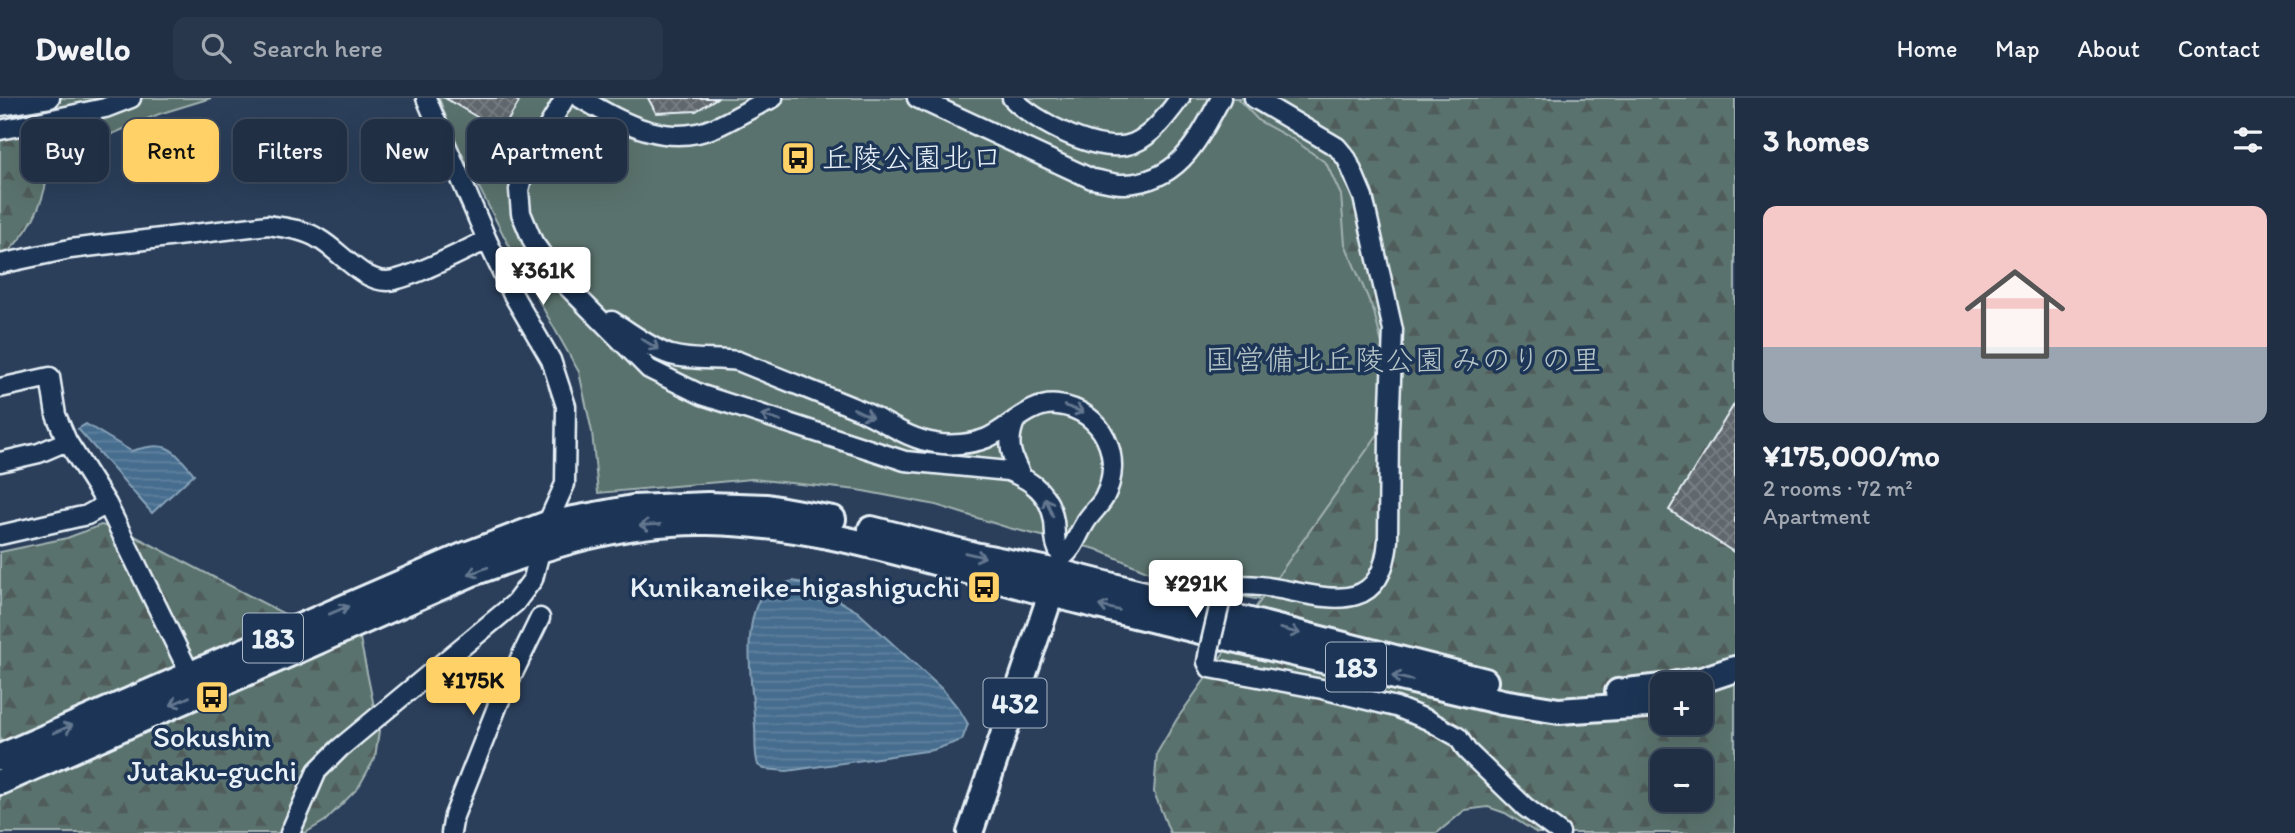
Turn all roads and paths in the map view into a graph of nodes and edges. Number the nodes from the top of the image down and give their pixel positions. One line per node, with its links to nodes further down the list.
1 (50, 98): 12 (street)
2 (131, 98): 13 (street)
3 (426, 98): 14 (street)
4 (565, 98): 16 (street)
5 (580, 98): 6 (street)
6 (773, 98)
7 (918, 98): 10 (street)
8 (1012, 98): 9 (street)
9 (1180, 98)
10 (1222, 98)
11 (1254, 98): 39 (street, bridge)
12 (0, 106)
13 (0, 130)
14 (487, 240): 15 (street); 24 (street)
15 (0, 264)
16 (591, 309): 18 (street, one-way to 18); 21 (street, one-way to 16)
17 (0, 388): 19 (street)
18 (1015, 421): 21 (street); 25 (street, one-way to 25)
19 (67, 441): 20 (street); 22 (street)
20 (0, 462)
21 (1023, 477): 25 (street, one-way to 21)
22 (107, 504): 23 (street); 28 (street)
23 (0, 535)
24 (545, 536): 25 (highway, 183); 28 (highway, 183, one-way to 24); 35 (highway, 183, one-way to 35); 36 (street)
25 (1057, 575): 31 (highway, 183, one-way to 31); 33 (highway, 183, one-way to 25); 38 (highway, 432)
26 (540, 618): 37 (street)
27 (1735, 669): 29 (highway)
28 (190, 674): 34 (highway, 183, one-way to 28)
29 (1713, 676)
30 (1735, 687): 32 (highway)
31 (1650, 688)
32 (1713, 693)
33 (1650, 705)
34 (0, 757)
35 (0, 782)
36 (290, 833)
37 (451, 833)
38 (970, 833)
39 (1560, 833)

